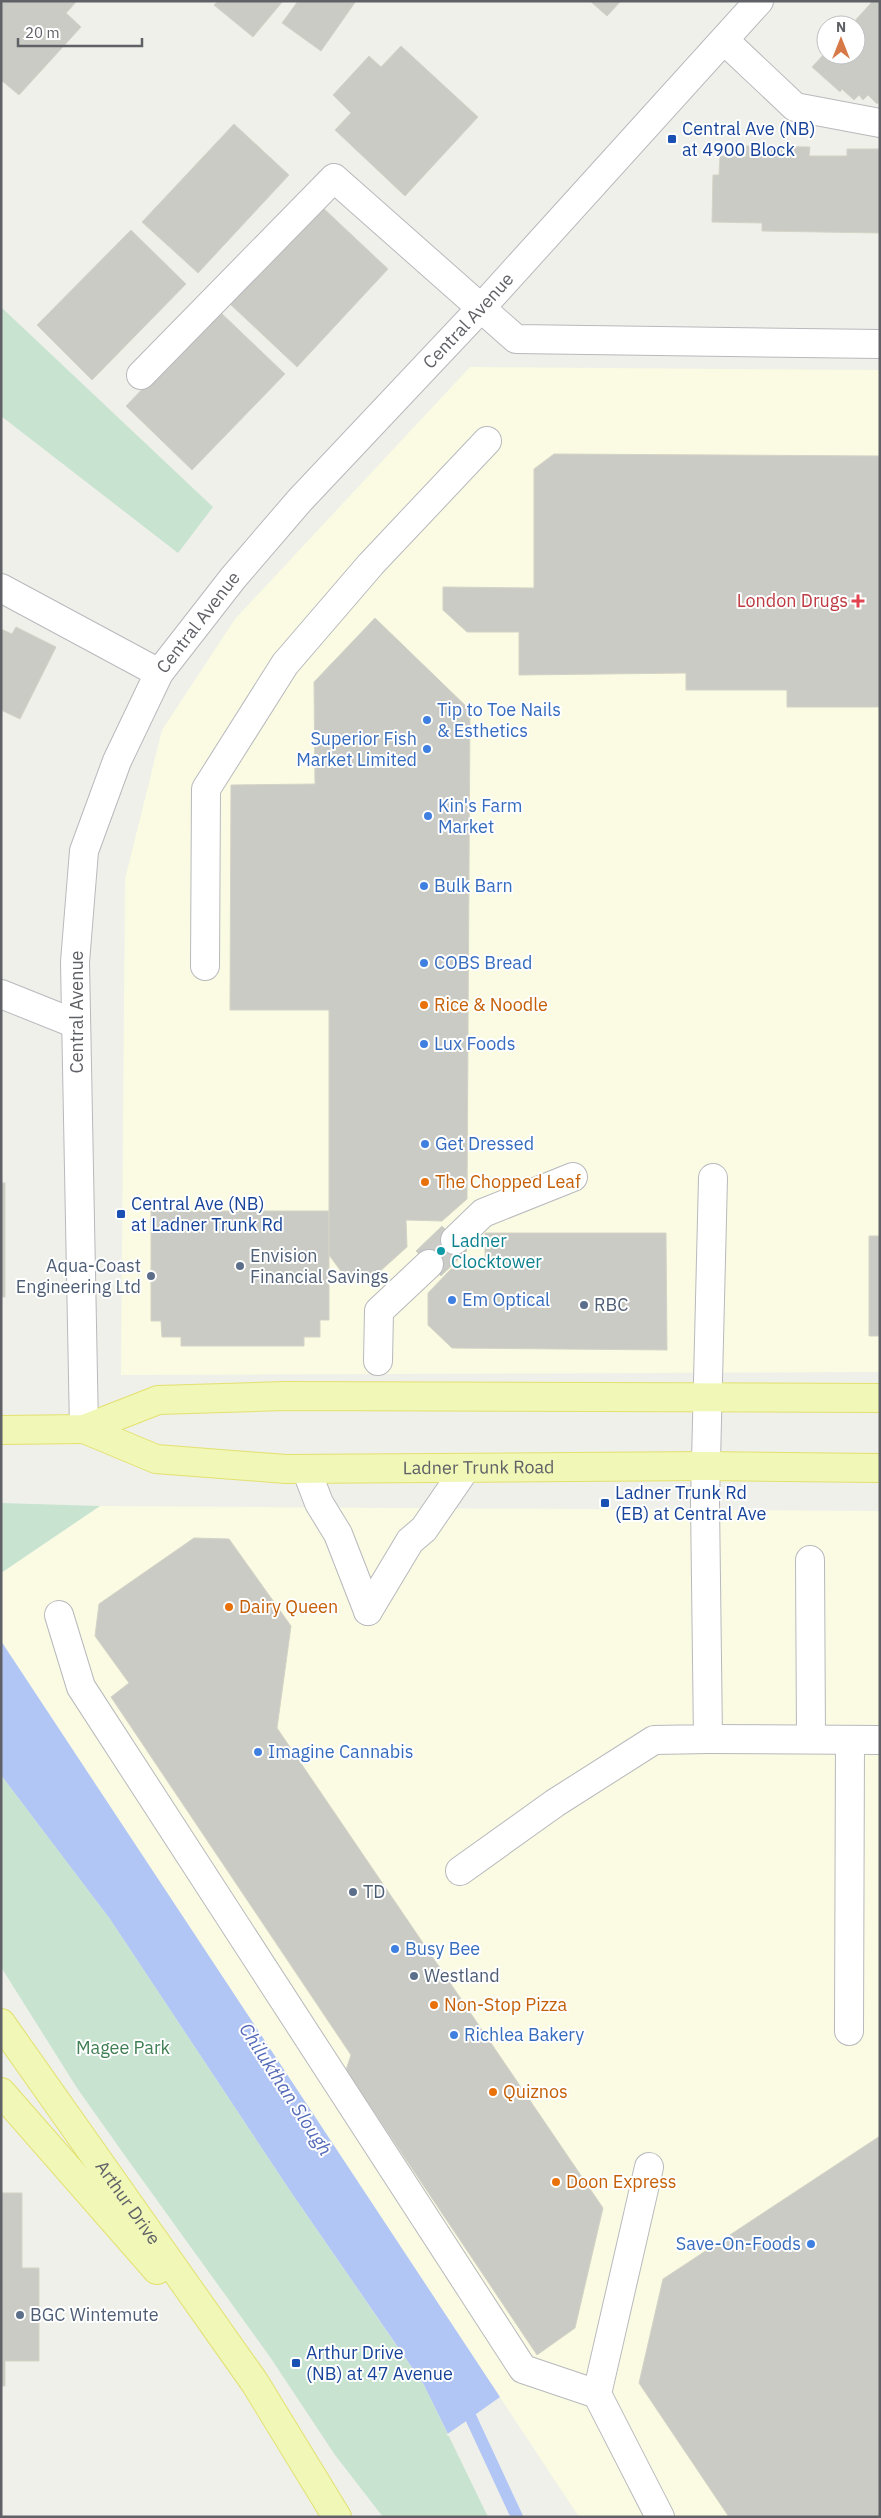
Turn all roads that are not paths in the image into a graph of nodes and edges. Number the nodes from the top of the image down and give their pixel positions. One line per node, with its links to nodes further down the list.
1 (759, 1): 2 (street, Central Avenue)
2 (724, 40): 3 (street); 4 (street, Central Avenue)
3 (880, 123)
4 (481, 308): 5 (street); 6 (street); 9 (street, Central Avenue)
5 (880, 344)
6 (141, 376)
7 (487, 441): 10 (street)
8 (1, 588): 9 (street)
9 (159, 673): 12 (street, Central Avenue)
10 (205, 966)
11 (1, 994): 12 (street)
12 (76, 1024): 20 (street, Central Avenue)
13 (573, 1177): 15 (street)
14 (712, 1178): 18 (street)
15 (455, 1240)
16 (429, 1264): 17 (street)
17 (378, 1361)
18 (707, 1396): 19 (main road, Ladner Trunk Road); 20 (main road, Ladner Trunk Road); 22 (street)
19 (880, 1398)
20 (84, 1428): 21 (main road, Ladner Trunk Road); 25 (main road, Ladner Trunk Road)
21 (1, 1430)
22 (706, 1466): 23 (main road, Ladner Trunk Road); 24 (main road, Ladner Trunk Road); 28 (street)
23 (466, 1468): 25 (main road, Ladner Trunk Road); 25 (street)
24 (880, 1468)
25 (306, 1469)
26 (810, 1560): 29 (street)
27 (59, 1615): 38 (street)
28 (708, 1739): 29 (street); 32 (street)
29 (811, 1739): 30 (street)
30 (850, 1740): 31 (street); 34 (street)
31 (880, 1740)
32 (460, 1871)
33 (1, 2023): 37 (main road, Arthur Drive)
34 (849, 2031)
35 (1, 2092): 37 (main road, Arthur Drive)
36 (649, 2167): 38 (street)
37 (255, 2383): 39 (main road, Arthur Drive)
38 (597, 2394): 40 (street)
39 (337, 2517)
40 (660, 2517)

